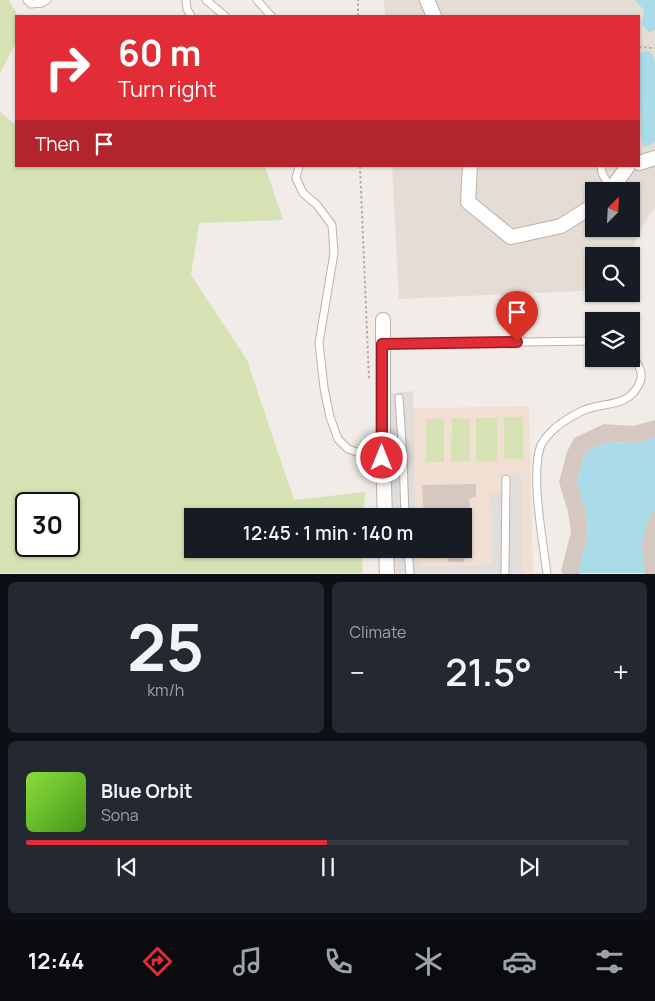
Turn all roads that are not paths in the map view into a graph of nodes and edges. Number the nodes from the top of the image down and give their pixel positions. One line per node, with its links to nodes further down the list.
1 (27, 0): 2 (lane)
2 (46, 0)
3 (186, 0): 7 (lane)
4 (206, 0): 8 (lane)
5 (257, 0): 9 (lane)
6 (427, 0): 10 (street)
7 (190, 15)
8 (224, 15)
9 (270, 15)
10 (434, 15)
11 (655, 158): 12 (street)
12 (640, 163)
13 (300, 167): 25 (lane)
14 (470, 167): 19 (street)
15 (601, 167): 17 (lane)
16 (627, 167): 18 (street)
17 (607, 182)
18 (617, 182)
19 (585, 211)
20 (383, 320): 22 (street)
21 (585, 341): 22 (lane)
22 (382, 344): 25 (street)
23 (640, 365): 34 (lane)
24 (399, 398): 28 (lane)
25 (382, 458): 27 (street)
26 (506, 478): 33 (lane)
27 (385, 508)
28 (405, 508)
29 (386, 558): 31 (street)
30 (409, 558): 32 (lane)
31 (387, 574)
32 (410, 574)
33 (505, 574)
34 (547, 574)

